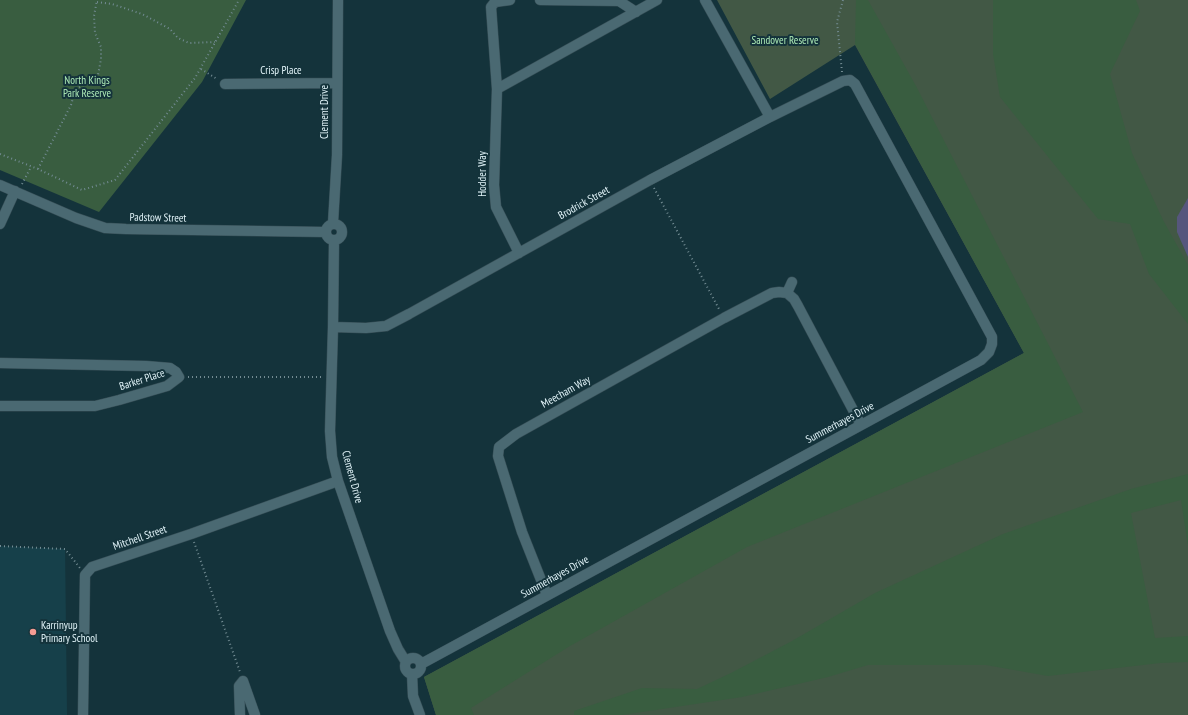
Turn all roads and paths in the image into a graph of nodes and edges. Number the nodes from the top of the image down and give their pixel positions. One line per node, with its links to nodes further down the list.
1 (239, 0): 10 (path)
2 (338, 0): 13 (street, Clement Drive)
3 (510, 0): 15 (street, Hodder Way)
4 (540, 0): 9 (street)
5 (657, 0): 9 (street)
6 (705, 0): 16 (street)
7 (843, 0): 12 (path)
8 (97, 1): 10 (path); 19 (path)
9 (636, 12): 15 (street)
10 (216, 42): 11 (path)
11 (200, 69): 14 (path); 19 (path)
12 (843, 81): 16 (street, Brodrick Street); 36 (street, Summerhayes Drive)
13 (337, 83): 14 (street, Crisp Place); 23 (street, Clement Drive)
14 (225, 84)
15 (497, 89): 27 (street, Hodder Way)
16 (770, 117): 20 (street, Brodrick Street)
17 (0, 154): 18 (path)
18 (31, 166): 19 (path); 22 (path)
19 (38, 169)
20 (650, 180): 27 (street, Brodrick Street); 30 (path)
21 (0, 185): 22 (street, Padstow Street)
22 (16, 192): 24 (street); 25 (street, Padstow Street)
23 (333, 223): 25 (street); 26 (street)
24 (0, 224)
25 (325, 232): 26 (street)
26 (334, 240): 31 (street, Clement Drive)
27 (518, 253): 31 (street, Brodrick Street)
28 (792, 282): 29 (street)
29 (787, 293): 30 (street, Meecham Way); 36 (street)
30 (724, 318): 41 (street, Meecham Way)
31 (333, 327): 33 (street, Clement Drive)
32 (0, 363): 34 (street, Barker Place)
33 (332, 376): 34 (path); 37 (street, Clement Drive)
34 (179, 378): 35 (street, Barker Place)
35 (0, 406)
36 (861, 425): 41 (street, Summerhayes Drive)
37 (338, 481): 38 (street, Mitchell Street); 42 (street, Clement Drive)
38 (191, 534): 40 (street, Mitchell Street); 45 (path)
39 (0, 546): 40 (path)
40 (85, 575): 46 (street)
41 (547, 596): 43 (street, Summerhayes Drive)
42 (406, 662): 43 (street); 44 (street)
43 (421, 664): 44 (street)
44 (412, 674): 49 (street)
45 (243, 680): 47 (street); 48 (street)
46 (83, 715)
47 (240, 715)
48 (255, 715)
49 (420, 715)

